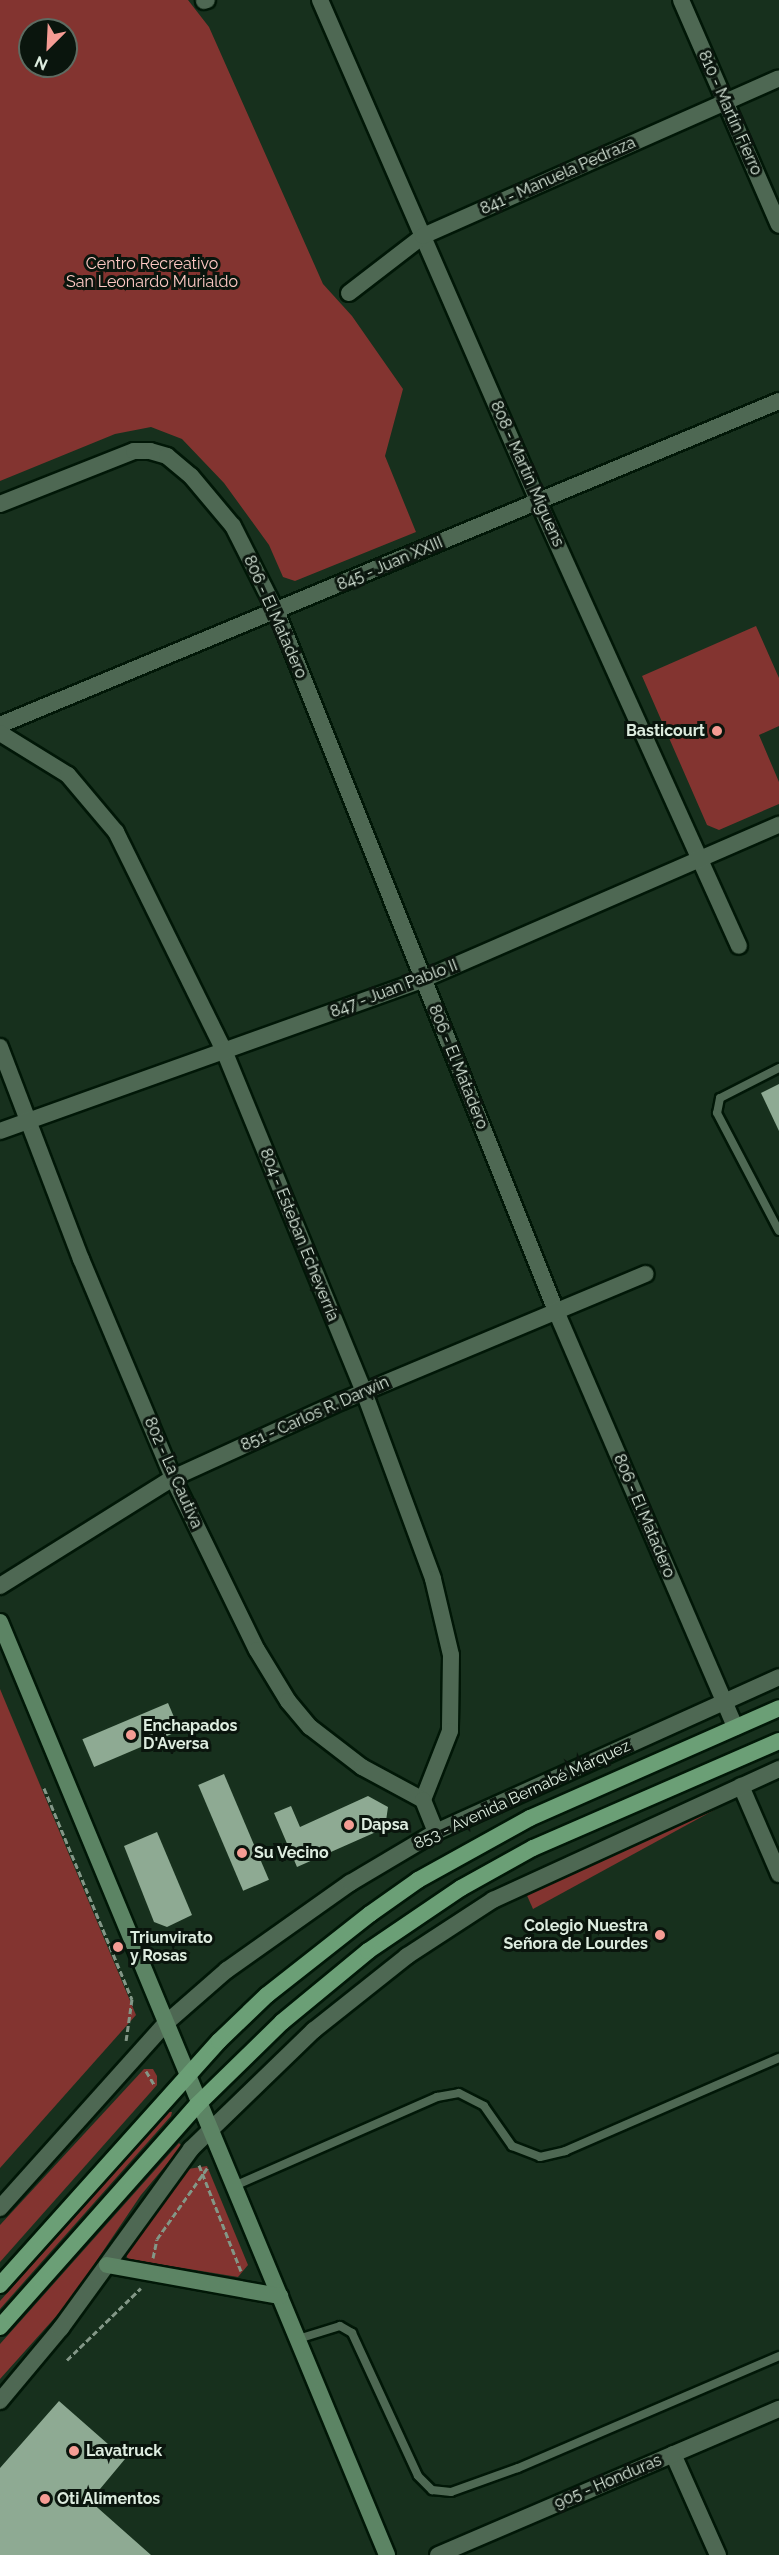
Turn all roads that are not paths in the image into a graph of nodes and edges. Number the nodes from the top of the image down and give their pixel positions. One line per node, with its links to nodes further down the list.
1 (320, 0): 6 (street, 808 - Martín Miguens)
2 (681, 0): 4 (street, 810 - Martín Fierro)
3 (779, 78): 4 (street, 841 - Manuela Pedraza)
4 (725, 102): 5 (street, 810 - Martín Fierro); 6 (street, 841 - Manuela Pedraza)
5 (779, 225)
6 (423, 236): 7 (street, 841 - Manuela Pedraza); 9 (street, 808 - Martín Miguens)
7 (349, 293)
8 (779, 401): 9 (street, 845 - Juan XXIII)
9 (538, 501): 11 (street, 845 - Juan XXIII); 15 (street, 808 - Martín Miguens)
10 (0, 504): 11 (street, 806 - El Matadero)
11 (277, 613): 12 (street, 845 - Juan XXIII); 17 (street, 806 - El Matadero)
12 (0, 725)
13 (0, 733): 19 (street, 804 - Esteban Echeverría)
14 (779, 825): 15 (street, 847 - Juan Pablo II)
15 (698, 860): 16 (street, 808 - Martín Miguens); 17 (street, 847 - Juan Pablo II)
16 (739, 946)
17 (424, 979): 19 (street, 847 - Juan Pablo II); 25 (street, 806 - El Matadero)
18 (0, 1047): 21 (street, 802 - La Cautiva)
19 (225, 1053): 21 (street, 847 - Juan Pablo II); 26 (street, 804 - Esteban Echeverría)
20 (779, 1068): 23 (lane)
21 (27, 1124): 22 (street, 847 - Juan Pablo II); 27 (street, 802 - La Cautiva)
22 (0, 1131)
23 (779, 1231)
24 (646, 1274): 25 (street, 851 - Carlos R. Darwin)
25 (556, 1311): 26 (street, 851 - Carlos R. Darwin); 31 (street, 806 - El Matadero)
26 (364, 1392): 27 (street, 851 - Carlos R. Darwin); 37 (street, 804 - Esteban Echeverría)
27 (173, 1478): 28 (street, 851 - Carlos R. Darwin); 37 (street, 802 - La Cautiva)
28 (0, 1586)
29 (0, 1622): 40 (main road)
30 (779, 1677): 31 (street, 853 - Avenida Bernabé Márquez)
31 (725, 1701): 33 (street, 806 - El Matadero); 38 (street, 853 - Avenida Bernabé Márquez)
32 (779, 1708): 33 (main road, 853 - Avenida Bernabé Márquez)
33 (735, 1727): 42 (main road, 853 - Avenida Bernabé Márquez)
34 (779, 1741): 43 (main road)
35 (779, 1769): 36 (street)
36 (741, 1786): 39 (street); 44 (street)
37 (423, 1800): 38 (street)
38 (436, 1832): 40 (street, 853 - Avenida Bernabé Márquez)
39 (779, 1874)
40 (165, 2024): 42 (main road); 46 (street, 853 - Avenida Bernabé Márquez)
41 (779, 2058): 45 (lane)
42 (185, 2075): 43 (main road); 48 (main road, 853 - Avenida Bernabé Márquez)
43 (197, 2105): 44 (main road); 50 (main road)
44 (208, 2129): 45 (main road); 47 (street)
45 (232, 2187): 49 (main road)
46 (2, 2202)
47 (107, 2265): 49 (main road); 53 (street)
48 (0, 2285)
49 (280, 2296): 51 (main road)
50 (0, 2327)
51 (298, 2339): 52 (lane); 56 (main road)
52 (779, 2356)
53 (0, 2401)
54 (779, 2409): 55 (street, 905 - Honduras)
55 (673, 2454): 57 (street, 905 - Honduras); 58 (street)
56 (387, 2555)
57 (438, 2555)
58 (718, 2555)

